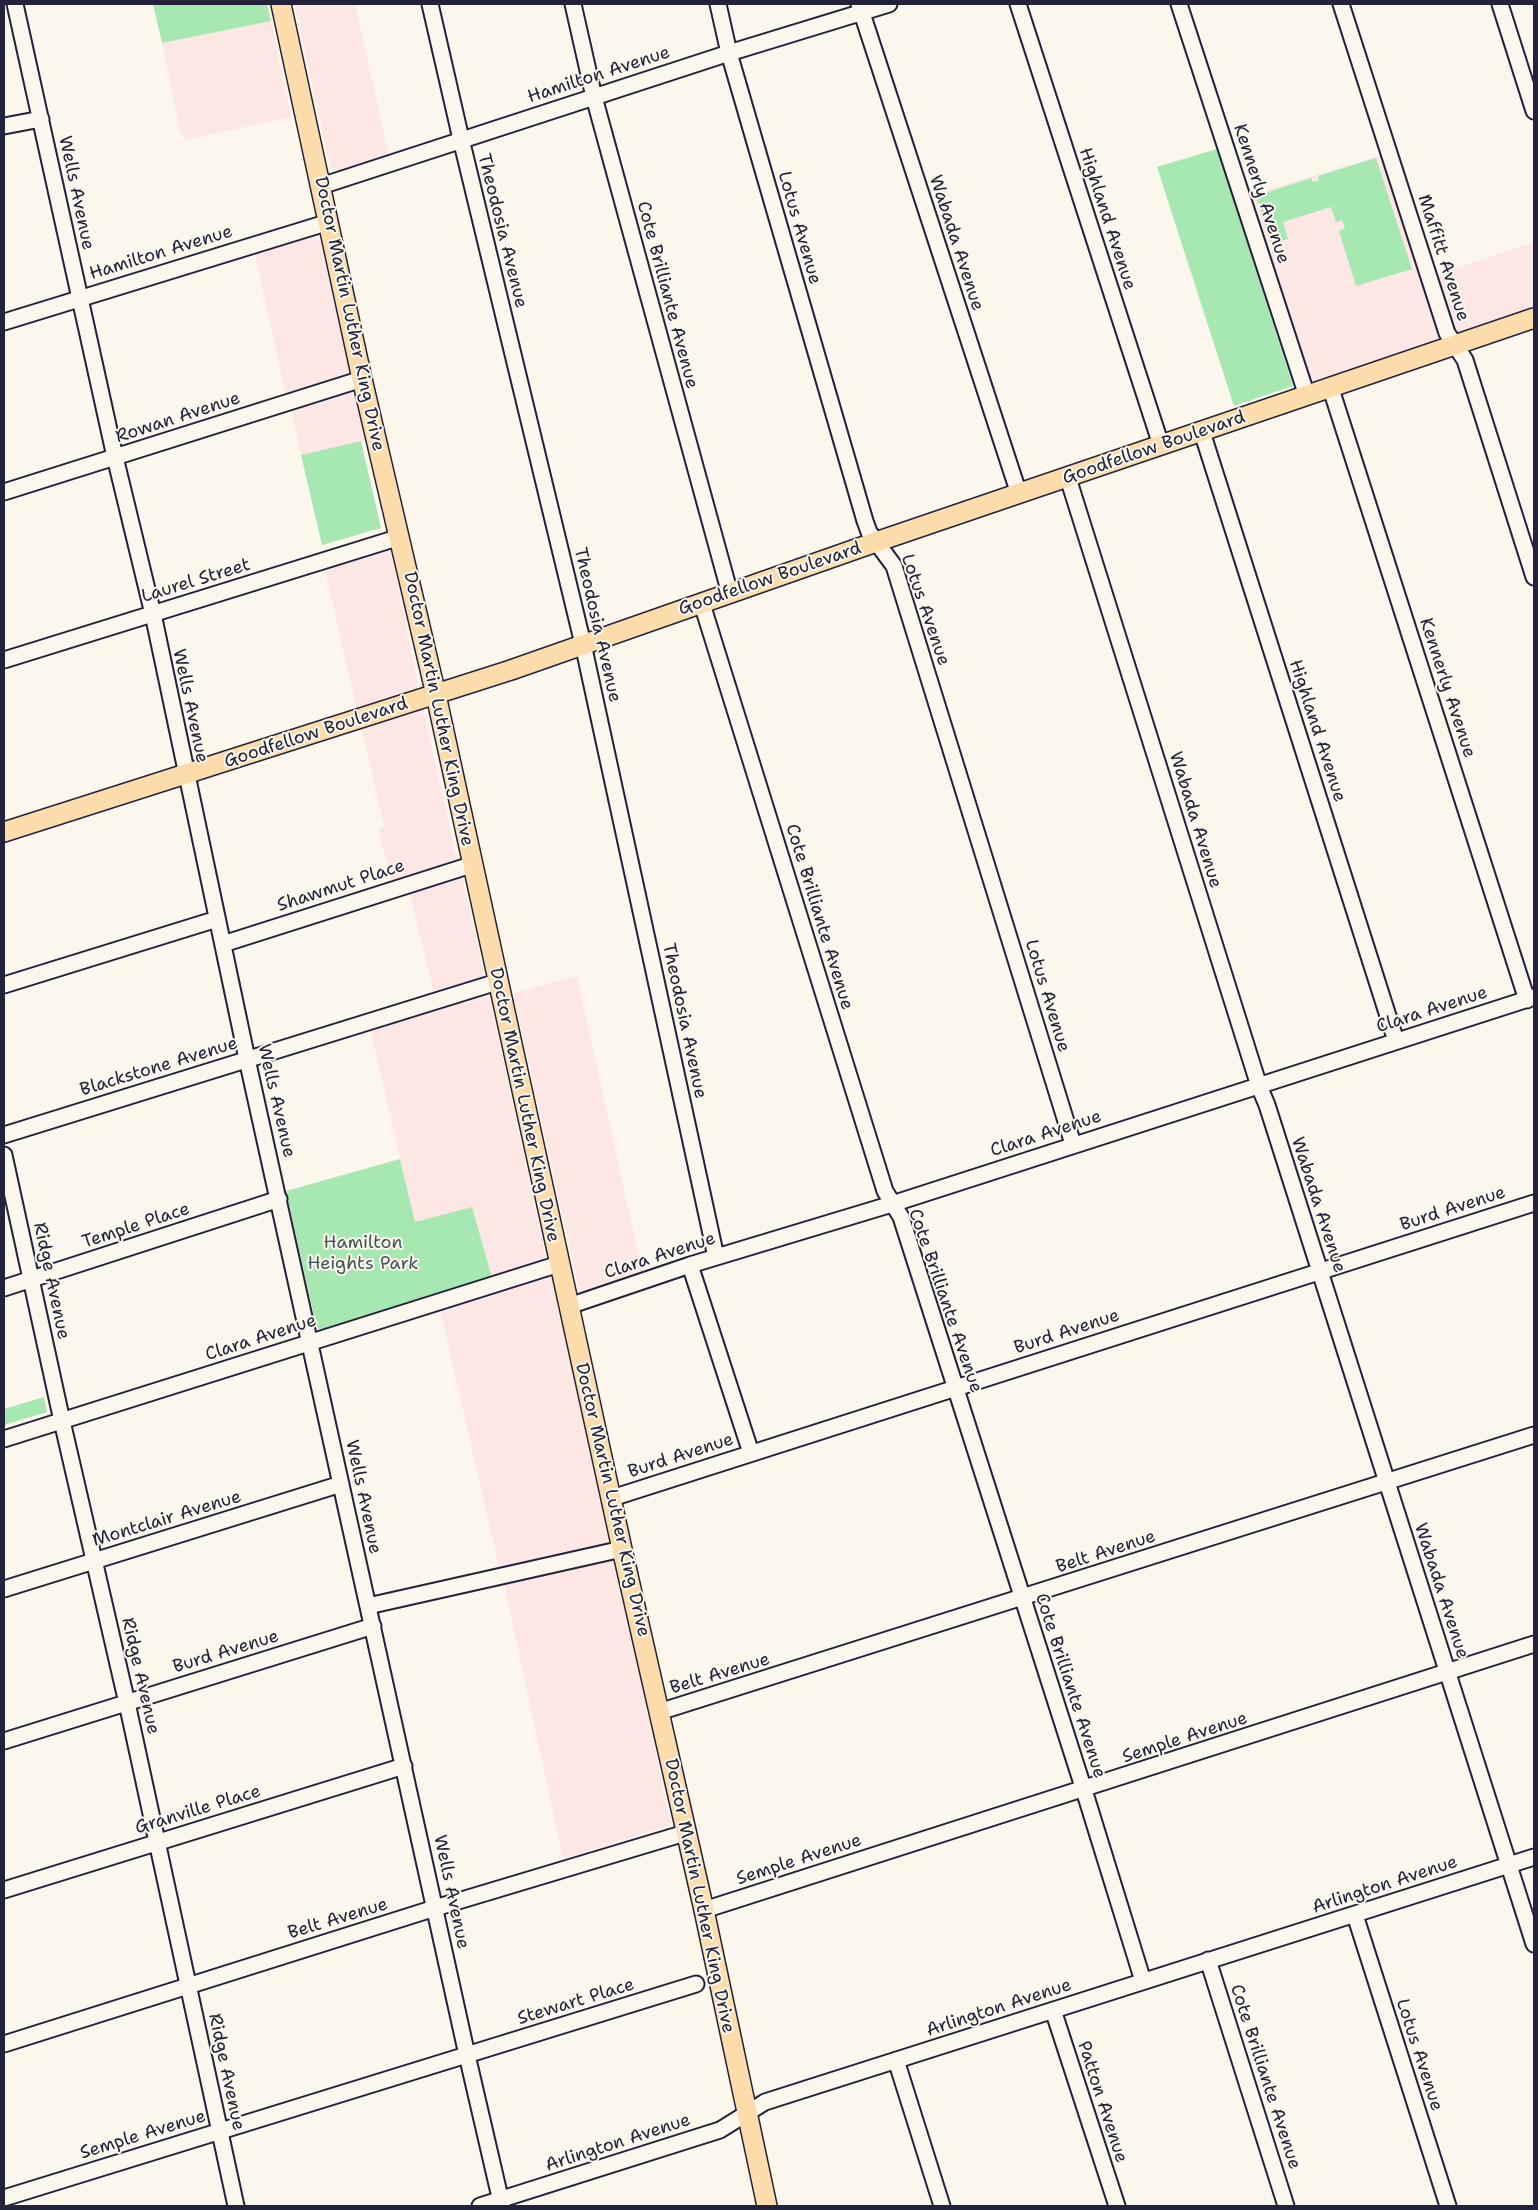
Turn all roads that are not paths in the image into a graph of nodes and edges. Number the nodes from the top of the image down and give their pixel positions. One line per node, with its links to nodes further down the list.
1 (15, 4): 15 (street, Wells Avenue)
2 (281, 4): 18 (main road, Doctor Martin Luther King Drive)
3 (430, 4): 17 (street, Theodosia Avenue)
4 (573, 4): 13 (street, Cote Brilliante Avenue)
5 (718, 4): 12 (street, Lotus Avenue)
6 (889, 4): 11 (street, Hamilton Avenue)
7 (1018, 4): 28 (street, Highland Avenue)
8 (1179, 4): 26 (street, Kennerly Avenue)
9 (1342, 4): 23 (street, Maffitt Avenue)
10 (1500, 4): 14 (street)
11 (860, 8): 12 (street, Hamilton Avenue); 32 (street, Wabada Avenue)
12 (729, 53): 13 (street, Hamilton Avenue); 34 (street, Lotus Avenue)
13 (594, 97): 17 (street, Hamilton Avenue); 36 (street, Cote Brilliante Avenue)
14 (1534, 111)
15 (41, 119): 16 (street); 20 (street, Wells Avenue)
16 (4, 126)
17 (461, 139): 18 (street, Hamilton Avenue); 39 (street, Theodosia Avenue)
18 (321, 186): 19 (main road, Doctor Martin Luther King Drive)
19 (329, 222): 20 (street, Hamilton Avenue); 24 (main road, Doctor Martin Luther King Drive)
20 (79, 298): 22 (street, Hamilton Avenue); 29 (street, Wells Avenue)
21 (1534, 318): 23 (main road, Goodfellow Boulevard)
22 (4, 322)
23 (1456, 346): 25 (main road, Goodfellow Boulevard); 35 (street, Maffitt Avenue)
24 (362, 379): 29 (street, Rowan Avenue); 33 (main road, Doctor Martin Luther King Drive)
25 (1331, 388): 26 (main road, Goodfellow Boulevard); 49 (street, Kennerly Avenue)
26 (1307, 396): 27 (main road, Goodfellow Boulevard)
27 (1202, 432): 28 (main road, Goodfellow Boulevard); 50 (street, Highland Avenue)
28 (1161, 446): 30 (main road, Goodfellow Boulevard)
29 (115, 457): 31 (street, Rowan Avenue); 38 (street, Wells Avenue)
30 (1068, 478): 32 (main road, Goodfellow Boulevard); 52 (street, Wabada Avenue)
31 (4, 492)
32 (1018, 494): 34 (main road, Goodfellow Boulevard)
33 (400, 537): 38 (street, Laurel Street); 41 (main road, Doctor Martin Luther King Drive)
34 (876, 542): 36 (main road, Goodfellow Boulevard); 54 (street, Lotus Avenue)
35 (1534, 577)
36 (730, 594): 37 (main road, Goodfellow Boulevard)
37 (702, 604): 39 (main road, Goodfellow Boulevard); 58 (street, Cote Brilliante Avenue)
38 (152, 614): 40 (street, Laurel Street); 42 (street, Wells Avenue)
39 (583, 644): 41 (main road, Goodfellow Boulevard); 59 (street, Theodosia Avenue)
40 (4, 660)
41 (436, 695): 42 (main road, Goodfellow Boulevard); 44 (main road, Doctor Martin Luther King Drive)
42 (185, 774): 43 (main road, Goodfellow Boulevard); 45 (street, Wells Avenue)
43 (4, 832)
44 (471, 864): 46 (street, Shawmut Place); 47 (main road, Doctor Martin Luther King Drive)
45 (217, 919): 46 (street, Wells Avenue); 48 (street)
46 (222, 944): 51 (street, Wells Avenue)
47 (497, 982): 51 (street, Blackstone Avenue); 60 (main road, Doctor Martin Luther King Drive)
48 (4, 985)
49 (1530, 999): 50 (street, Clara Avenue)
50 (1396, 1041): 52 (street, Clara Avenue)
51 (247, 1059): 53 (street, Blackstone Avenue); 56 (street, Wells Avenue)
52 (1259, 1086): 54 (street, Clara Avenue); 62 (street, Wabada Avenue)
53 (4, 1135)
54 (1073, 1144): 58 (street, Clara Avenue)
55 (4, 1155): 63 (street, Ridge Avenue)
56 (279, 1199): 63 (street, Temple Place); 66 (street, Wells Avenue)
57 (1534, 1203): 62 (street, Burd Avenue)
58 (892, 1204): 59 (street, Clara Avenue); 67 (street, Cote Brilliante Avenue)
59 (716, 1257): 61 (street, Clara Avenue)
60 (559, 1264): 65 (main road, Doctor Martin Luther King Drive); 66 (street, Clara Avenue)
61 (690, 1266): 65 (street, Clara Avenue); 71 (street)
62 (1320, 1271): 67 (street, Burd Avenue); 72 (street, Wabada Avenue)
63 (32, 1279): 64 (street, Temple Place); 68 (street, Ridge Avenue)
64 (4, 1288)
65 (569, 1306): 74 (main road, Doctor Martin Luther King Drive)
66 (311, 1342): 68 (street, Clara Avenue); 73 (street, Wells Avenue)
67 (956, 1388): 71 (street, Burd Avenue); 78 (street, Cote Brilliante Avenue)
68 (62, 1421): 70 (street, Clara Avenue); 76 (street, Ridge Avenue)
69 (1534, 1435): 72 (street, Belt Avenue)
70 (4, 1439)
71 (752, 1454): 74 (street, Burd Avenue)
72 (1386, 1483): 78 (street, Belt Avenue); 82 (street, Wabada Avenue)
73 (341, 1484): 76 (street, Montclair Avenue); 79 (street, Wells Avenue)
74 (612, 1498): 75 (main road, Doctor Martin Luther King Drive)
75 (622, 1549): 79 (street); 84 (main road, Doctor Martin Luther King Drive)
76 (94, 1561): 77 (street, Montclair Avenue); 83 (street, Ridge Avenue)
77 (4, 1589)
78 (1022, 1598): 84 (street, Belt Avenue); 87 (street, Cote Brilliante Avenue)
79 (368, 1606): 80 (street, Wells Avenue)
80 (373, 1626): 83 (street, Burd Avenue); 86 (street, Wells Avenue)
81 (1534, 1644): 82 (street, Semple Avenue)
82 (1448, 1673): 87 (street, Semple Avenue); 91 (street, Wabada Avenue)
83 (127, 1703): 85 (street, Burd Avenue); 89 (street, Ridge Avenue)
84 (659, 1712): 88 (main road, Doctor Martin Luther King Drive)
85 (4, 1741)
86 (404, 1766): 89 (street, Granville Place); 93 (street, Wells Avenue)
87 (1084, 1790): 94 (street, Semple Avenue); 98 (street, Cote Brilliante Avenue)
88 (685, 1833): 93 (street, Belt Avenue); 94 (main road, Doctor Martin Luther King Drive)
89 (156, 1842): 92 (street, Granville Place); 100 (street, Ridge Avenue)
90 (1534, 1857): 91 (street, Arlington Avenue)
91 (1508, 1865): 95 (street, Arlington Avenue); 96 (street, Wabada Avenue)
92 (4, 1890)
93 (435, 1908): 100 (street, Belt Avenue); 103 (street, Wells Avenue)
94 (704, 1910): 105 (main road, Doctor Martin Luther King Drive)
95 (1355, 1915): 97 (street, Arlington Avenue); 115 (street, Lotus Avenue)
96 (1534, 1944)
97 (1208, 1960): 98 (street, Arlington Avenue); 114 (street, Cote Brilliante Avenue)
98 (1143, 1981): 101 (street, Arlington Avenue)
99 (696, 1984): 103 (street, Stewart Place)
100 (189, 1985): 102 (street, Belt Avenue); 106 (street, Ridge Avenue)
101 (1053, 2010): 104 (street, Arlington Avenue); 113 (street, Patton Avenue)
102 (4, 2044)
103 (467, 2055): 106 (street, Semple Avenue); 108 (street, Wells Avenue)
104 (896, 2060): 105 (street, Arlington Avenue); 112 (street)
105 (746, 2114): 108 (street, Arlington Avenue); 111 (main road, Doctor Martin Luther King Drive)
106 (219, 2130): 107 (street, Semple Avenue); 109 (street, Ridge Avenue)
107 (4, 2198)
108 (501, 2203): 110 (street, Arlington Avenue)
109 (236, 2206)
110 (480, 2206)
111 (767, 2206)
112 (942, 2206)
113 (1116, 2206)
114 (1286, 2206)
115 (1448, 2206)

